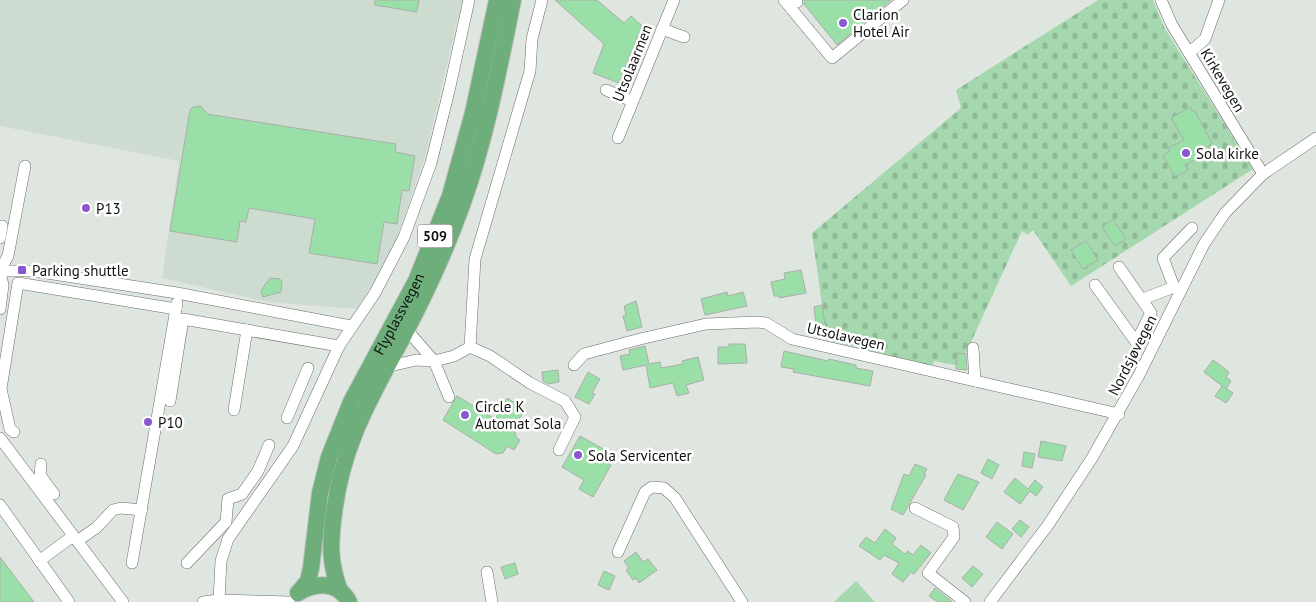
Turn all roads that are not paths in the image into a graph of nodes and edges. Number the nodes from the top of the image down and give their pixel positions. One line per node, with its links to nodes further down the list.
1 (469, 0): 28 (street)
2 (497, 0): 60 (highway, Flyplassvegen / 509)
3 (513, 0): 30 (highway, Flyplassvegen / 509)
4 (542, 0): 32 (street)
5 (674, 0): 10 (street, Utsolaarmen)
6 (784, 0): 7 (street)
7 (903, 0)
8 (1161, 0): 12 (street, Kirkevegen)
9 (1219, 0): 12 (street)
10 (662, 29): 11 (street); 14 (street, Utsolaarmen)
11 (684, 37)
12 (1189, 53): 18 (street, Kirkevegen)
13 (606, 90): 14 (street)
14 (632, 101): 15 (street, Utsolaarmen)
15 (618, 138)
16 (1316, 138): 18 (street, Nordsjøvegen)
17 (25, 166): 21 (street)
18 (1263, 174): 23 (street, Nordsjøvegen)
19 (1192, 228): 23 (street)
20 (1119, 267): 25 (street)
21 (0, 272): 24 (street); 26 (street)
22 (1095, 285): 25 (street)
23 (1178, 288): 25 (street); 42 (street, Nordsjøvegen)
24 (178, 293): 27 (street); 28 (street)
25 (1143, 299)
26 (0, 309)
27 (176, 309): 44 (street); 52 (street)
28 (351, 326): 31 (street)
29 (247, 330): 31 (street); 40 (street); 41 (street)
30 (407, 330): 34 (street); 36 (highway, Flyplassvegen / 509)
31 (339, 346): 61 (street)
32 (470, 347): 34 (street); 47 (street)
33 (973, 348): 38 (street)
34 (434, 362): 36 (street); 39 (street)
35 (574, 365): 38 (street, Utsolavegen)
36 (386, 366): 59 (highway, Flyplassvegen / 509)
37 (308, 368): 43 (street)
38 (974, 381): 42 (street, Utsolavegen)
39 (449, 396)
40 (170, 401)
41 (234, 410)
42 (1119, 414): 68 (street, Nordsjøvegen)
43 (287, 418)
44 (14, 432)
45 (0, 439): 53 (street)
46 (269, 445): 57 (street)
47 (559, 450)
48 (41, 464): 49 (street)
49 (54, 494)
50 (0, 505): 55 (street)
51 (915, 508): 67 (street)
52 (142, 510): 53 (street); 56 (street)
53 (75, 539): 55 (street); 63 (street)
54 (618, 552): 66 (street)
55 (39, 561): 62 (street)
56 (132, 563)
57 (187, 563)
58 (487, 572): 65 (street)
59 (348, 598): 60 (highway, Flyplassvegen / 509)
60 (293, 599): 61 (street)
61 (221, 601): 64 (street)
62 (69, 602)
63 (123, 602)
64 (203, 602)
65 (492, 602)
66 (742, 602)
67 (965, 602)
68 (990, 602)

